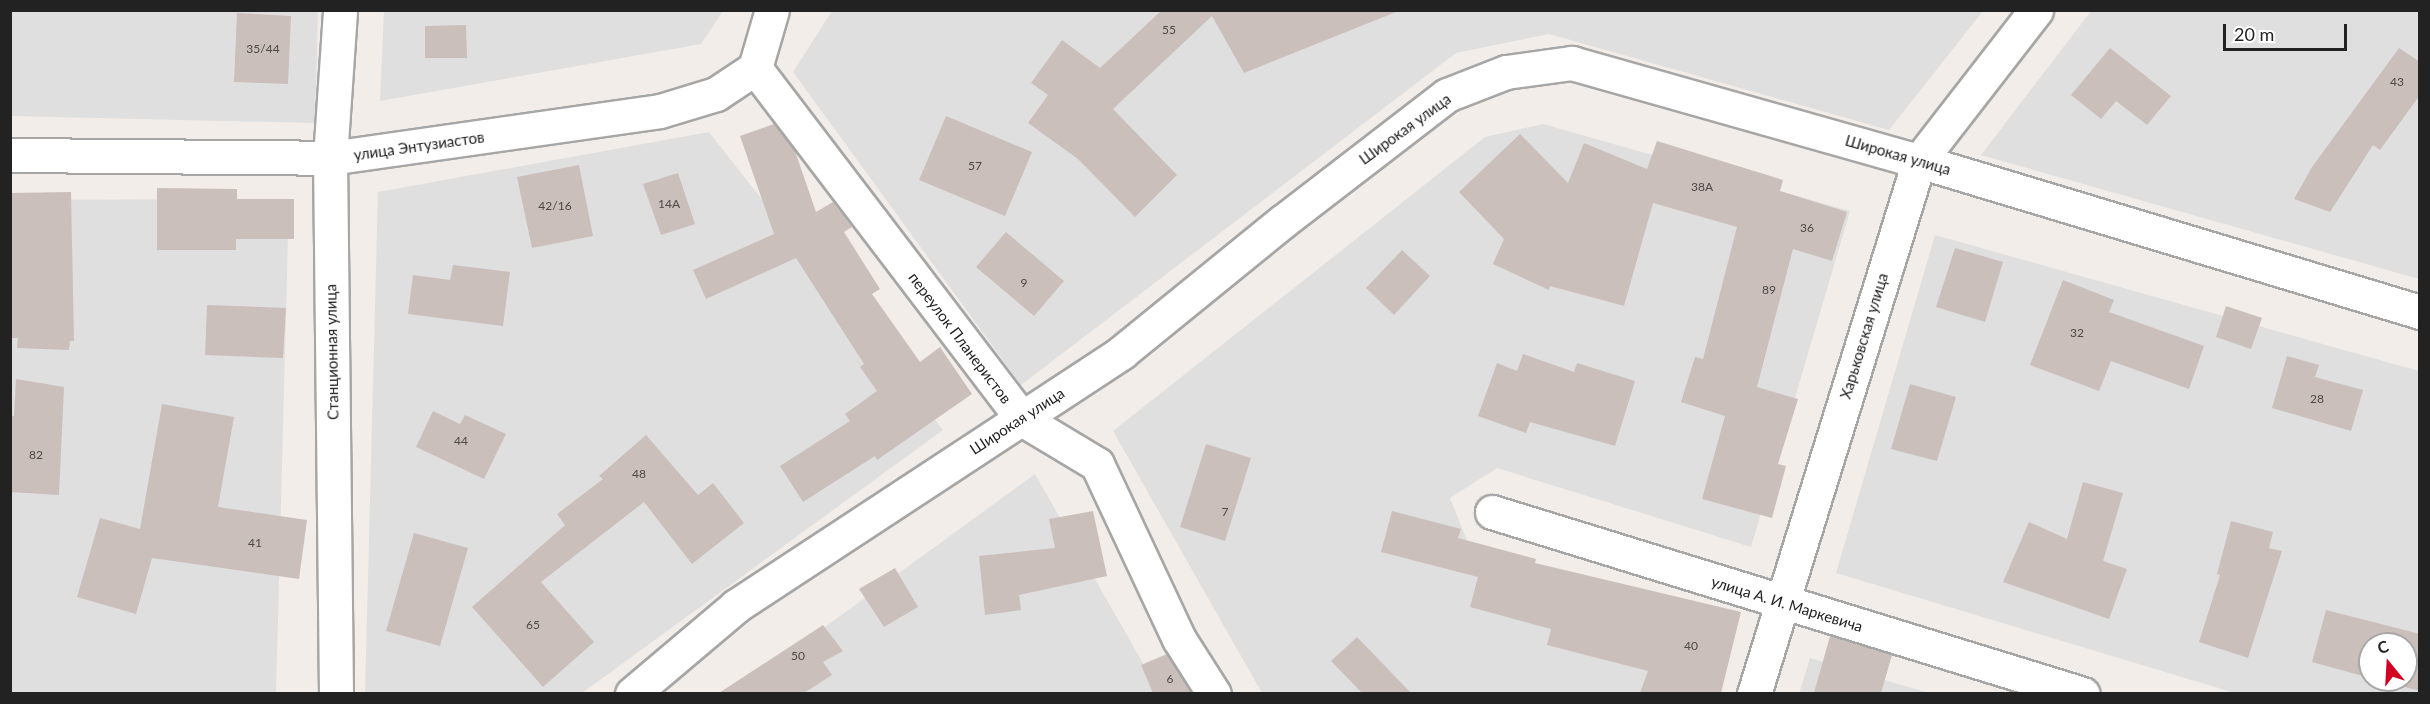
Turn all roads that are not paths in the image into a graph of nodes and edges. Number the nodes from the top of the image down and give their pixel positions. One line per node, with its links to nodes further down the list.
1 (340, 10): 6 (street, Станционная улица)
2 (772, 10): 4 (street)
3 (2036, 10): 7 (street, Харьковская улица)
4 (755, 68): 6 (street, улица Энтузиастов); 9 (street, переулок Планеристов)
5 (10, 154): 6 (street, улица Энтузиастов)
6 (330, 158): 12 (street, Станционная улица)
7 (1919, 161): 8 (street, Широкая улица); 9 (street, Широкая улица); 11 (street, Харьковская улица)
8 (2420, 312)
9 (1022, 418): 13 (street, Широкая улица); 14 (street, переулок Планеристов)
10 (1492, 512): 11 (street, улица А. И. Маркевича)
11 (1781, 603): 15 (street, Харьковская улица); 16 (street, улица А. И. Маркевича)
12 (336, 693)
13 (632, 693)
14 (1214, 693)
15 (1754, 693)
16 (2082, 693)

